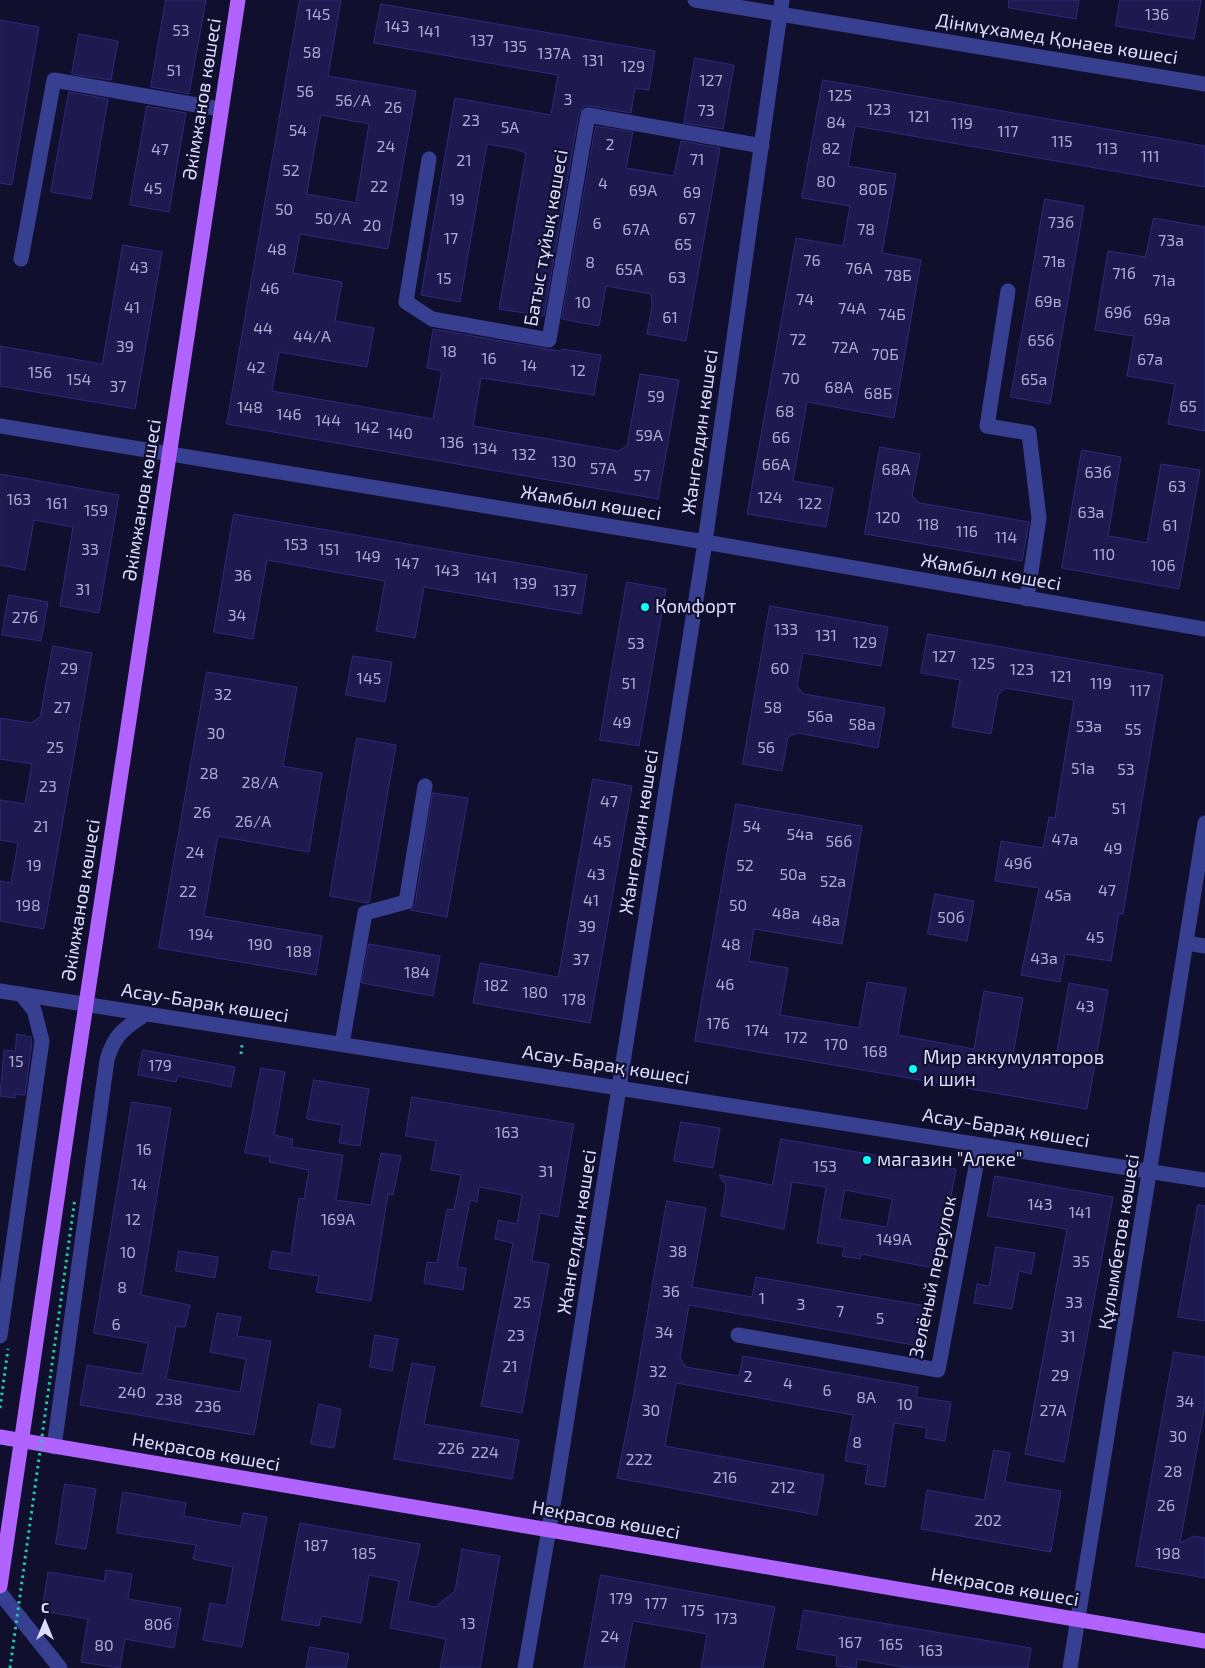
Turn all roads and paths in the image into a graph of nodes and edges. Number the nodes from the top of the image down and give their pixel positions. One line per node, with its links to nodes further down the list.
1 (238, 0): 5 (main road, Әкімжанов көшесі)
2 (695, 0): 3 (street, Дінмұхамед Қонаев көшесі)
3 (781, 7): 4 (street, Дінмұхамед Қонаев көшесі); 6 (street, Жангелдин көшесі)
4 (1205, 84)
5 (220, 109): 8 (street); 11 (main road, Әкімжанов көшесі)
6 (762, 146): 7 (street, Батыс тұйық көшесі); 12 (street, Жангелдин көшесі)
7 (429, 158)
8 (22, 259)
9 (1008, 291): 13 (street)
10 (0, 426): 11 (street, Жамбыл көшесі)
11 (169, 454): 12 (street, Жамбыл көшесі); 21 (main road, Әкімжанов көшесі)
12 (704, 542): 13 (street, Жамбыл көшесі); 24 (street, Жангелдин көшесі)
13 (1027, 599): 14 (street, Жамбыл көшесі)
14 (1205, 629)
15 (425, 786): 23 (street)
16 (1205, 823): 17 (street, Құлымбетов көшесі)
17 (1187, 943): 18 (street); 26 (street, Құлымбетов көшесі)
18 (1205, 946)
19 (0, 991): 20 (street, Асау-Барақ көшесі)
20 (21, 994): 21 (street, Асау-Барақ көшесі); 30 (street)
21 (86, 1006): 22 (street, Асау-Барақ көшесі); 34 (main road, Әкімжанов көшесі, bridge)
22 (146, 1014): 23 (street, Асау-Барақ көшесі); 32 (street)
23 (342, 1044): 24 (street, Асау-Барақ көшесі)
24 (620, 1088): 25 (street, Асау-Барақ көшесі); 33 (street, Жангелдин көшесі)
25 (980, 1145): 26 (street, Асау-Барақ көшесі); 29 (street, Зелёный переулок)
26 (1150, 1171): 27 (street, Асау-Барақ көшесі); 36 (street, Құлымбетов көшесі)
27 (1205, 1180)
28 (76, 1196): 38 (path, bridge)
29 (738, 1335)
30 (0, 1336)
31 (0, 1438): 32 (main road, Некрасов көшесі)
32 (54, 1447): 33 (main road, Некрасов көшесі)
33 (549, 1530): 36 (main road, Некрасов көшесі); 40 (street, Жангелдин көшесі)
34 (0, 1586)
35 (0, 1593): 39 (street)
36 (1078, 1619): 37 (main road, Некрасов көшесі); 41 (street, Құлымбетов көшесі)
37 (1205, 1641)
38 (10, 1668)
39 (60, 1668)
40 (525, 1668)
41 (1070, 1668)

